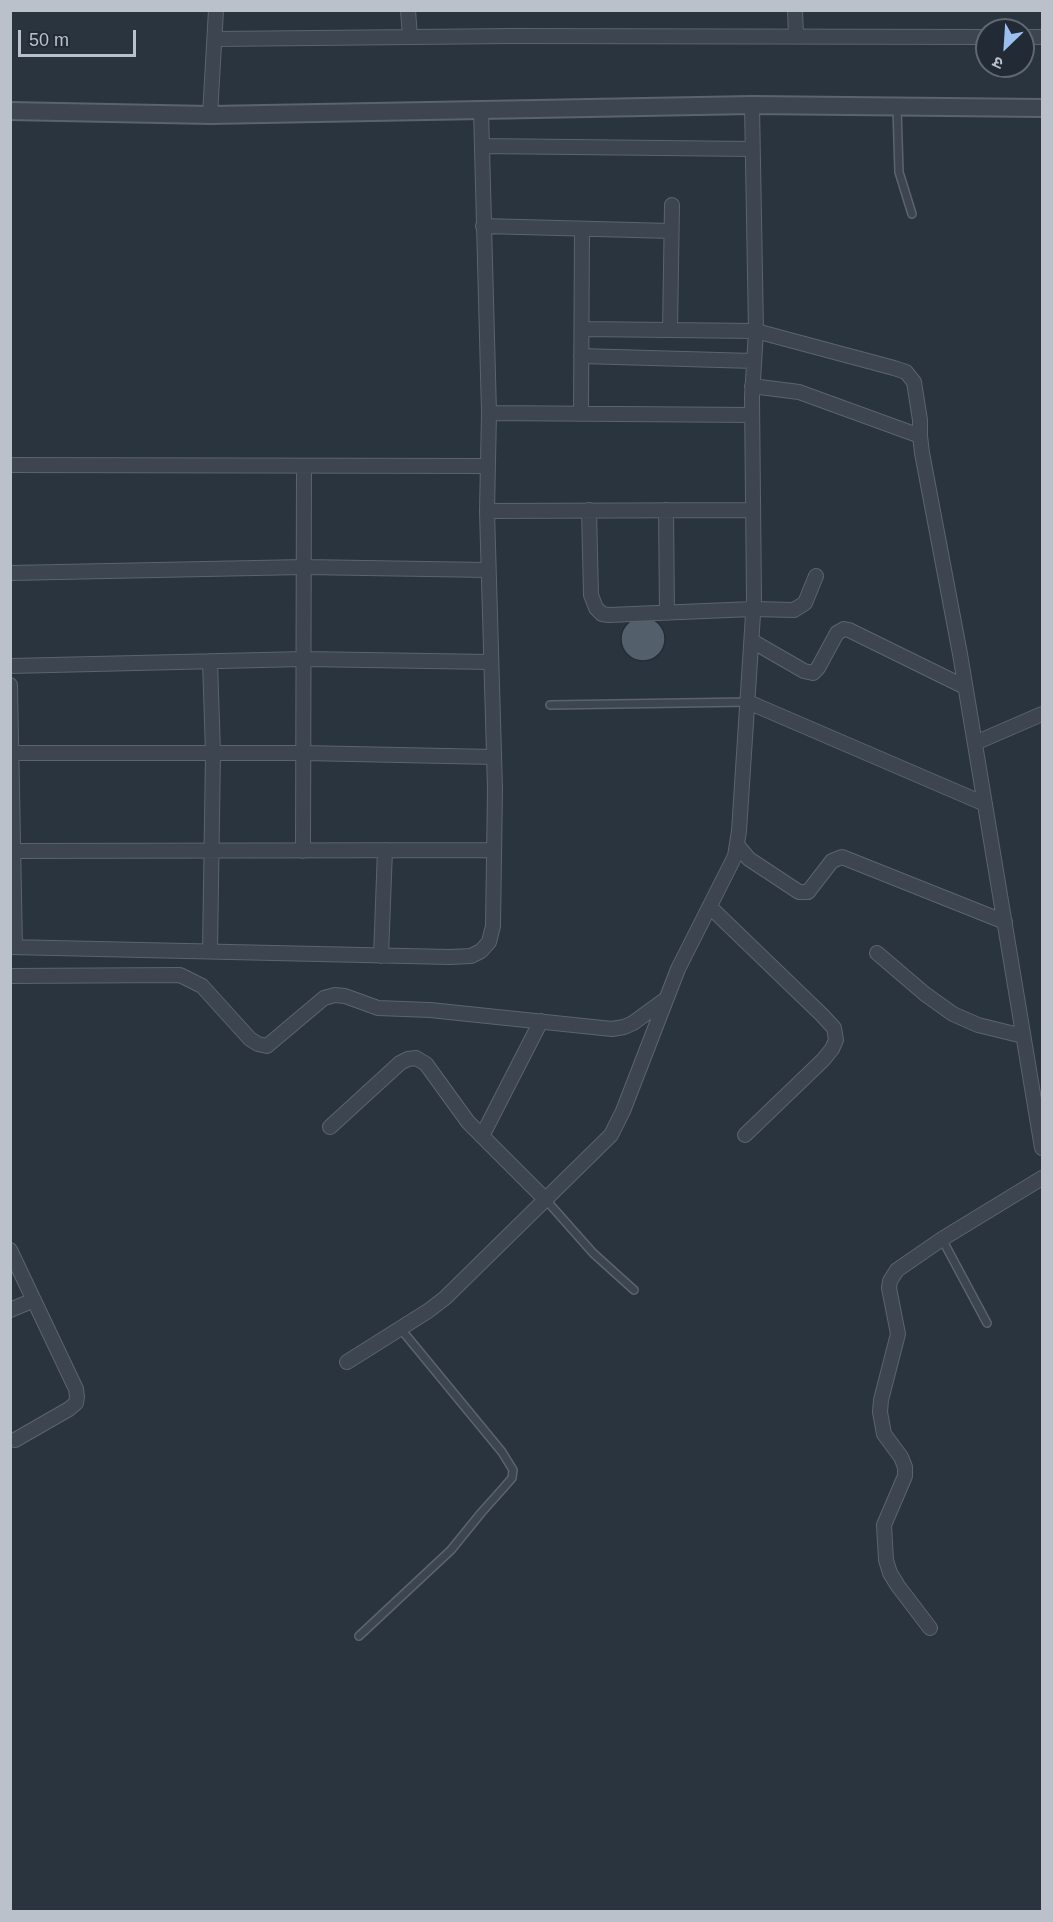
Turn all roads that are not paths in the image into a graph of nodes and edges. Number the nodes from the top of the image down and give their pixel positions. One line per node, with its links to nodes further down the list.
1 (216, 10): 7 (street)
2 (408, 10): 6 (street)
3 (795, 10): 4 (street)
4 (796, 36): 5 (street); 6 (street)
5 (975, 36)
6 (410, 37): 7 (street)
7 (215, 39): 13 (street)
8 (752, 105): 9 (street); 11 (street); 15 (street)
9 (897, 106): 10 (street); 17 (lane)
10 (1042, 108)
11 (481, 110): 13 (street); 14 (street)
12 (10, 111): 13 (street)
13 (210, 115)
14 (482, 146): 15 (street); 18 (street)
15 (752, 149): 23 (street)
16 (672, 205): 20 (street)
17 (912, 214)
18 (483, 226): 19 (street); 27 (street)
19 (582, 229): 20 (street); 21 (street)
20 (671, 231): 22 (street)
21 (582, 329): 22 (street); 24 (street)
22 (670, 330): 23 (street)
23 (756, 331): 25 (street); 30 (street)
24 (581, 356): 25 (street); 28 (street)
25 (754, 361): 26 (street)
26 (753, 386): 29 (street); 30 (street)
27 (489, 412): 28 (street); 33 (street)
28 (581, 414): 29 (street)
29 (752, 415): 36 (street)
30 (920, 436): 50 (street)
31 (10, 465): 32 (street)
32 (304, 466): 33 (street); 38 (street)
33 (488, 466): 37 (street)
34 (589, 510): 35 (street); 37 (street); 43 (street)
35 (666, 510): 36 (street); 43 (street)
36 (753, 510): 42 (street)
37 (487, 511): 39 (street)
38 (304, 567): 39 (street); 40 (street); 45 (street)
39 (488, 570): 47 (street)
40 (10, 573)
41 (816, 576): 42 (street)
42 (753, 609): 43 (street); 44 (street)
43 (667, 613)
44 (752, 641): 50 (street); 51 (street)
45 (304, 659): 46 (street); 47 (street); 56 (street)
46 (210, 661): 48 (street); 55 (street)
47 (491, 662): 57 (street)
48 (10, 666)
49 (10, 685): 58 (street)
50 (965, 687): 54 (street)
51 (748, 702): 52 (lane); 59 (street); 60 (street)
52 (550, 705)
53 (1042, 714): 54 (street)
54 (975, 743): 59 (street)
55 (213, 753): 56 (street); 58 (street); 65 (street)
56 (304, 753): 57 (street); 61 (street)
57 (494, 757): 63 (street)
58 (12, 762): 64 (street)
59 (985, 804): 67 (street)
60 (738, 846): 66 (street); 67 (street)
61 (303, 850): 62 (street); 65 (street)
62 (385, 850): 63 (street); 71 (street)
63 (494, 850): 71 (street)
64 (12, 851): 65 (street); 68 (street)
65 (212, 851): 69 (street)
66 (710, 907): 73 (street); 77 (street)
67 (1005, 922): 75 (street)
68 (13, 947): 69 (street)
69 (210, 951): 71 (street)
70 (877, 953): 75 (street)
71 (381, 956)
72 (10, 976): 74 (street)
73 (666, 999): 74 (street); 81 (street)
74 (541, 1021): 78 (street)
75 (1023, 1036): 79 (street)
76 (330, 1127): 78 (street)
77 (745, 1135)
78 (482, 1136): 81 (street)
79 (1042, 1148)
80 (1042, 1178): 82 (street)
81 (546, 1200): 84 (lane); 88 (street)
82 (942, 1239): 87 (lane); 91 (street)
83 (10, 1250): 85 (street)
84 (634, 1290)
85 (34, 1300): 86 (street); 90 (street)
86 (10, 1310)
87 (987, 1323)
88 (400, 1328): 89 (street); 92 (lane)
89 (347, 1362)
90 (15, 1440)
91 (930, 1628)
92 (359, 1636)

